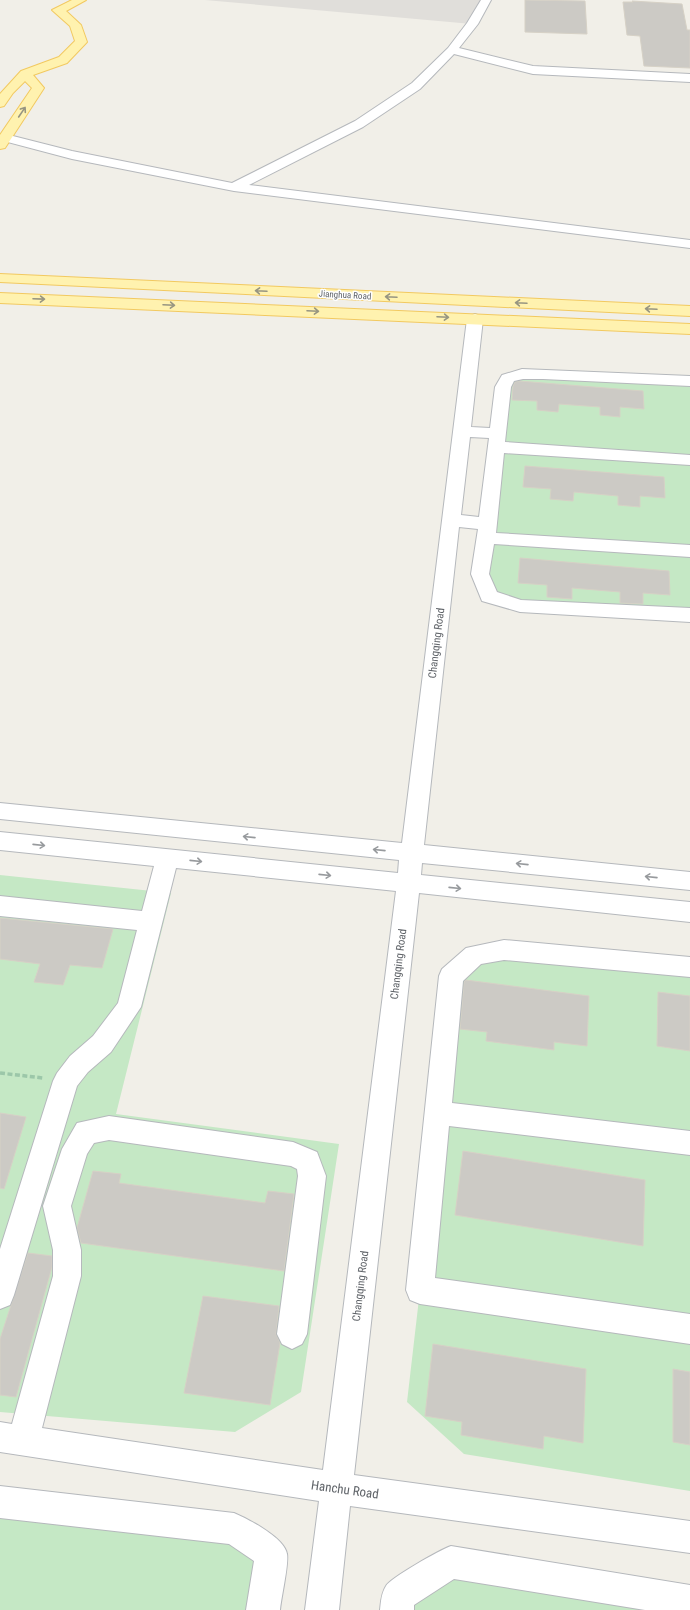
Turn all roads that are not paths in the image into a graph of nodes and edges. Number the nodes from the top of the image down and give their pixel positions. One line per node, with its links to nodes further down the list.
1 (65, 0): 4 (main road)
2 (81, 0): 4 (main road)
3 (486, 0): 5 (street)
4 (58, 10): 6 (main road)
5 (452, 50): 7 (street); 10 (street)
6 (25, 74): 8 (main road); 9 (main road, one-way to 6)
7 (690, 78)
8 (0, 103)
9 (2, 141): 10 (street)
10 (234, 187): 11 (street)
11 (690, 244)
12 (0, 278): 14 (main road, Jianghua Road, one-way to 12)
13 (0, 298): 15 (main road, Jianghua Road, one-way to 15)
14 (690, 311)
15 (475, 319): 16 (main road, Jianghua Road); 18 (street, Changqing Road)
16 (690, 329)
17 (690, 381): 19 (street)
18 (461, 431): 19 (street); 21 (street, Changqing Road)
19 (497, 441): 20 (street); 22 (street)
20 (690, 460)
21 (451, 520): 22 (street); 27 (street, Changqing Road)
22 (487, 531): 23 (street); 24 (street)
23 (690, 551)
24 (690, 616)
25 (0, 811): 27 (street, one-way to 25)
26 (0, 841): 28 (street, one-way to 28)
27 (411, 853): 29 (street, one-way to 27); 30 (street, Changqing Road)
28 (167, 858): 30 (street, one-way to 30); 33 (street)
29 (690, 881)
30 (408, 884): 32 (street, one-way to 32); 41 (street, Changqing Road)
31 (0, 906): 33 (street)
32 (690, 912)
33 (150, 922): 37 (street)
34 (690, 967): 35 (street)
35 (438, 1113): 36 (street); 38 (street)
36 (690, 1143)
37 (0, 1295)
38 (690, 1329)
39 (292, 1334): 40 (street)
40 (12, 1439): 41 (street, Hanchu Road)
41 (336, 1488): 43 (street, Hanchu Road); 46 (street, Changqing Road)
42 (0, 1502): 45 (street)
43 (690, 1537)
44 (690, 1601): 47 (street)
45 (263, 1610)
46 (322, 1610)
47 (397, 1610)

